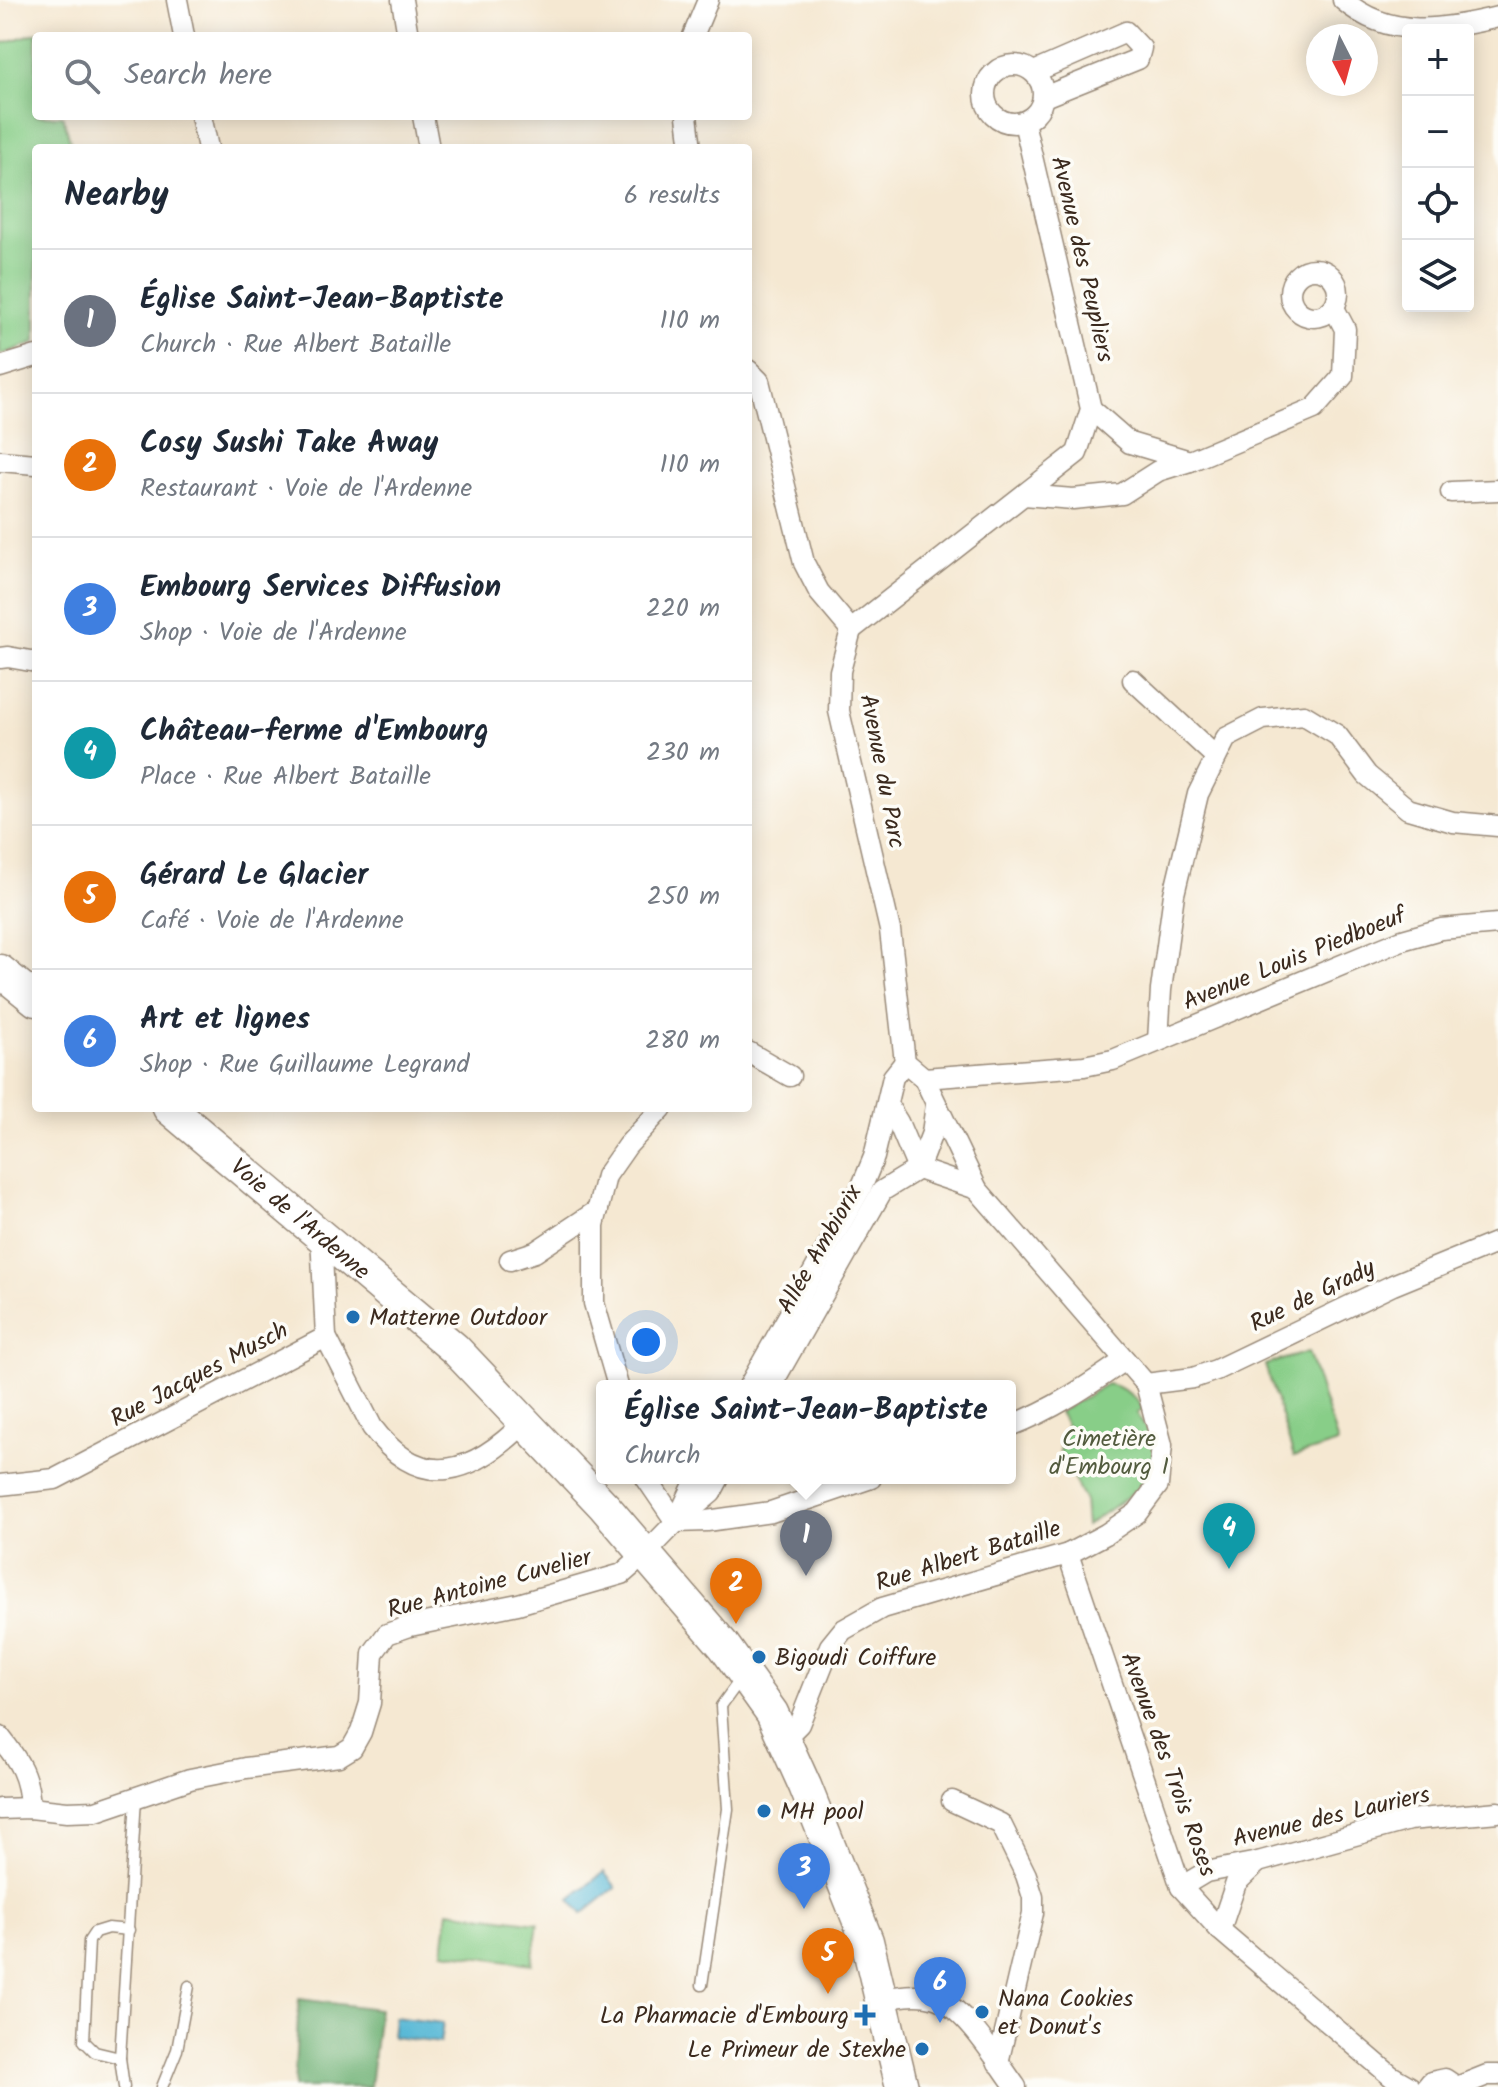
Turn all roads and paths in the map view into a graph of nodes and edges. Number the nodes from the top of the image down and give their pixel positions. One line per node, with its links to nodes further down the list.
1 (177, 0): 7 (street)
2 (402, 0): 8 (street)
3 (708, 0): 9 (street)
4 (1343, 0): 6 (street)
5 (1496, 0): 6 (street)
6 (1498, 16)
7 (183, 32)
8 (407, 32)
9 (695, 32)
10 (1034, 72): 11 (street); 11 (street); 15 (street)
11 (1044, 97): 15 (street)
12 (202, 120): 16 (street)
13 (424, 120): 17 (street)
14 (688, 120): 18 (street)
15 (1024, 122): 23 (street, Avenue des Peupliers)
16 (207, 144)
17 (428, 144)
18 (690, 144)
19 (1334, 308): 25 (street)
20 (32, 357): 21 (street)
21 (0, 367)
22 (752, 374): 30 (street)
23 (1091, 409): 25 (street); 29 (street)
24 (0, 461): 26 (street)
25 (1190, 461): 29 (street)
26 (32, 464)
27 (1498, 490): 28 (street)
28 (1451, 492)
29 (1024, 495): 30 (street)
30 (851, 630): 41 (street, Avenue du Parc)
31 (0, 658): 32 (street)
32 (32, 661)
33 (1133, 680): 34 (street)
34 (1216, 757): 35 (street, Avenue Louis Piedboeuf); 39 (street, Avenue Louis Piedboeuf)
35 (1498, 826)
36 (1498, 924): 39 (street, Avenue Louis Piedboeuf)
37 (0, 971): 38 (main road)
38 (32, 997)
39 (1158, 1041): 43 (street, Avenue Louis Piedboeuf)
40 (752, 1054): 42 (street)
41 (905, 1062): 43 (street); 45 (street)
42 (790, 1076)
43 (924, 1078): 44 (street)
44 (936, 1105): 48 (street); 49 (street)
45 (888, 1106): 48 (street); 57 (street, Allée Ambiorix)
46 (174, 1112): 51 (main road, Voie de l'Ardenne)
47 (658, 1112): 50 (street)
48 (918, 1169): 49 (street); 58 (street, Allée Ambiorix)
49 (977, 1189): 55 (street)
50 (598, 1210): 53 (street); 56 (street)
51 (321, 1235): 54 (street, Rue Jacques Musch); 60 (main road, Voie de l'Ardenne)
52 (1498, 1242): 59 (street, Rue de Grady)
53 (510, 1260)
54 (326, 1337): 60 (street); 66 (street, Rue Jacques Musch)
55 (1125, 1360): 59 (street); 61 (street)
56 (616, 1380)
57 (752, 1380)
58 (774, 1380)
59 (1146, 1384): 69 (street, Rue Albert Bataille)
60 (525, 1422): 68 (main road, Voie de l'Ardenne)
61 (1016, 1424)
62 (650, 1484): 67 (street)
63 (694, 1484): 67 (street)
64 (716, 1484): 67 (street)
65 (853, 1484): 67 (street)
66 (0, 1485)
67 (676, 1522): 68 (street)
68 (646, 1553): 70 (main road, Voie de l'Ardenne); 73 (street, Rue Antoine Cuvelier)
69 (1068, 1554): 72 (street, Rue Albert Bataille); 79 (street, Avenue des Trois Roses)
70 (744, 1674): 72 (main road, Voie de l'Ardenne); 82 (lane)
71 (0, 1737): 75 (street)
72 (785, 1738): 84 (main road, Voie de l'Ardenne)
73 (136, 1797): 75 (street, Rue Antoine Cuvelier); 80 (lane)
74 (952, 1801): 86 (street)
75 (30, 1808): 76 (street, Rue Antoine Cuvelier)
76 (0, 1809)
77 (1498, 1812): 78 (street, Avenue des Lauriers)
78 (1258, 1862): 79 (street, Avenue des Lauriers); 81 (street)
79 (1181, 1887): 81 (street, Avenue des Trois Roses)
80 (129, 1930): 85 (lane); 85 (lane)
81 (1220, 1930): 92 (street, Avenue des Trois Roses)
82 (702, 1985)
83 (189, 1986): 89 (lane)
84 (882, 1999): 86 (street); 90 (main road, Voie de l'Ardenne)
85 (120, 2058): 88 (lane)
86 (998, 2063): 91 (street)
87 (1498, 2075): 94 (street)
88 (124, 2087)
89 (162, 2087)
90 (902, 2087)
91 (1016, 2087)
92 (1410, 2087)
93 (1427, 2087): 94 (street)
94 (1457, 2087)

